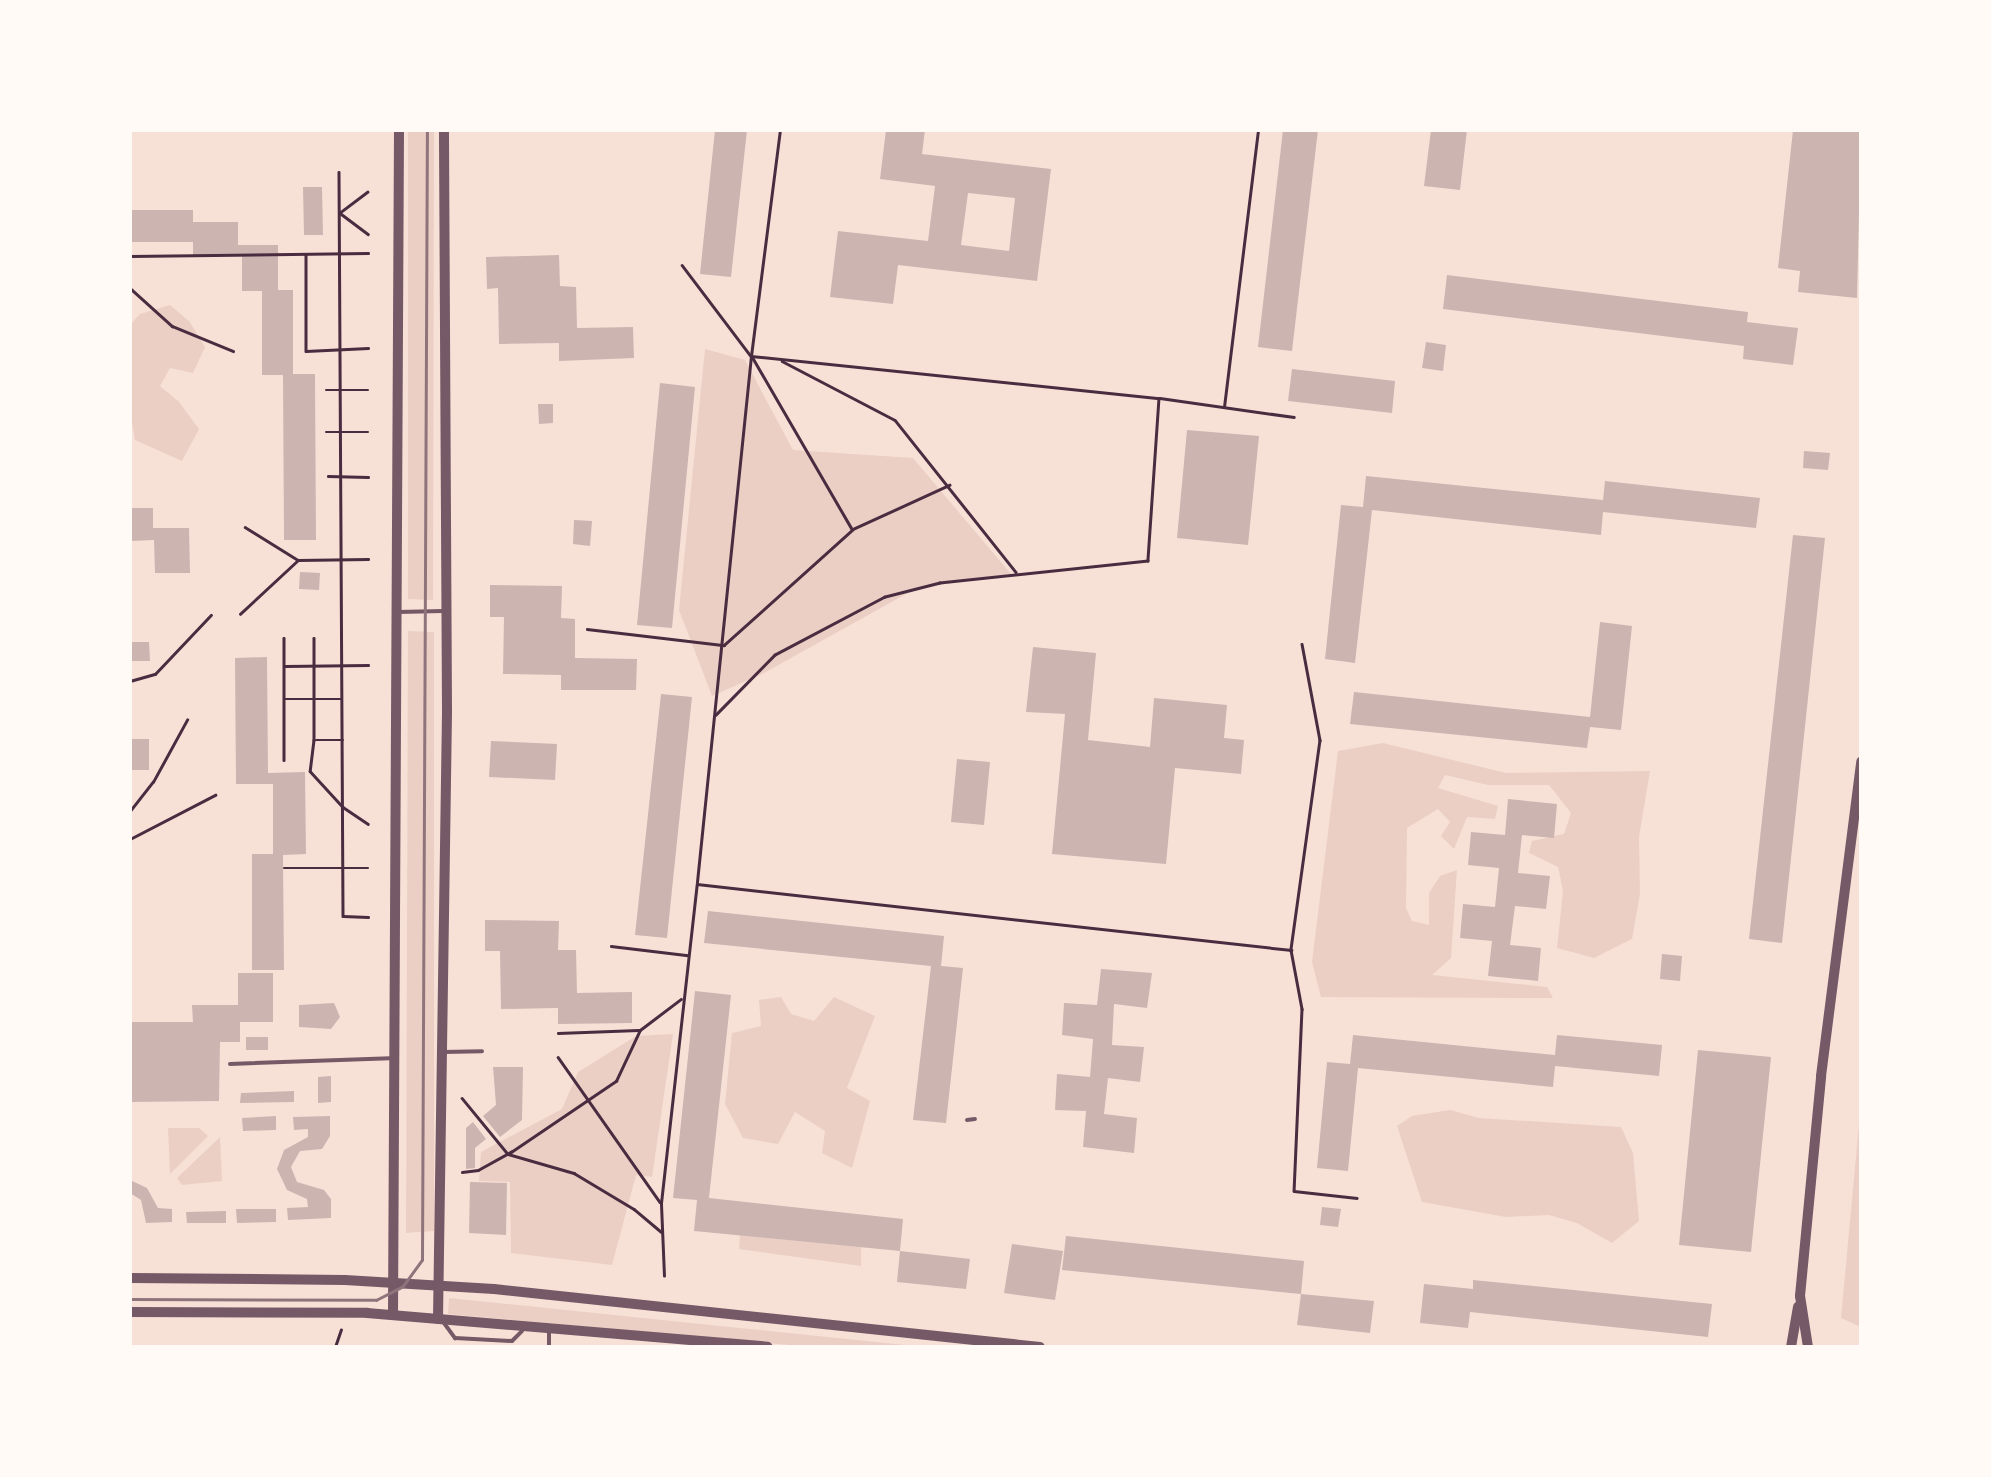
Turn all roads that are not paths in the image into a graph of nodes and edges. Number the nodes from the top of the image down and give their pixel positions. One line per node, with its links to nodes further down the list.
1 (399, 130): 3 (street)
2 (444, 130): 4 (street)
3 (398, 612): 4 (lane); 8 (street)
4 (446, 612): 6 (street)
5 (1861, 762): 15 (street)
6 (442, 1052): 7 (lane); 14 (street)
7 (482, 1052)
8 (395, 1058): 9 (lane); 13 (street)
9 (230, 1064)
10 (975, 1119): 11 (lane)
11 (967, 1120)
12 (130, 1278): 13 (street)
13 (394, 1282): 14 (street); 17 (street)
14 (440, 1285): 18 (street); 23 (street)
15 (1800, 1296): 24 (street); 25 (street)
16 (130, 1312): 17 (street)
17 (393, 1315): 18 (street)
18 (439, 1319): 19 (street); 19 (lane)
19 (528, 1325): 20 (street)
20 (550, 1328): 21 (lane); 22 (street)
21 (549, 1347)
22 (768, 1347)
23 (1040, 1347)
24 (1791, 1347)
25 (1808, 1347)

